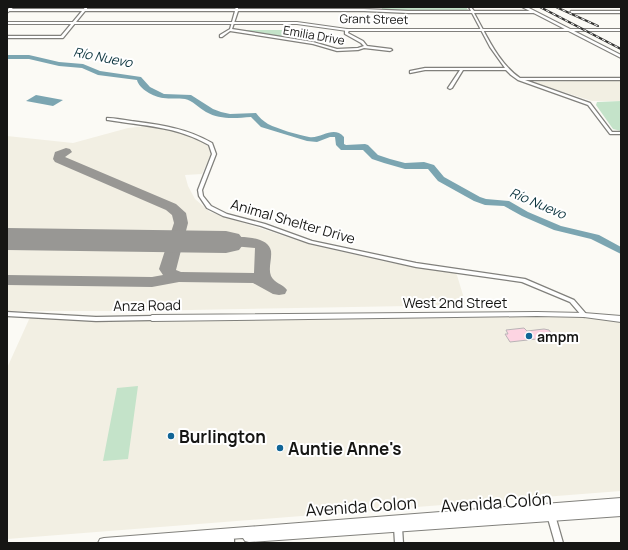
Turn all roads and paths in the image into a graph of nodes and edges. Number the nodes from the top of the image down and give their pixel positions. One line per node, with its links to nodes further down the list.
1 (470, 7): 7 (street)
2 (524, 7): 8 (main road)
3 (86, 8): 4 (street); 6 (street); 12 (street)
4 (237, 8): 5 (street); 13 (street)
5 (364, 8): 7 (street)
6 (9, 10)
7 (473, 12): 8 (street); 16 (street)
8 (533, 12): 17 (main road)
9 (571, 12): 10 (street)
10 (621, 12)
11 (7, 23): 12 (street, Grant Street)
12 (73, 23): 13 (street, Grant Street); 21 (street)
13 (233, 23): 14 (street); 15 (street, Grant Street)
14 (230, 30): 20 (street); 22 (street, Emilia Drive)
15 (347, 30): 16 (street, Grant Street); 22 (street, Emilia Drive)
16 (483, 30): 17 (street, Grant Street); 27 (street)
17 (567, 30): 18 (street, Grant Street); 19 (main road)
18 (621, 30)
19 (572, 32): 24 (main road); 25 (main road)
20 (221, 36)
21 (7, 37)
22 (364, 47): 23 (street)
23 (390, 50)
24 (621, 57)
25 (621, 61)
26 (462, 69): 27 (street); 28 (street); 31 (street)
27 (507, 69): 30 (street)
28 (411, 72)
29 (621, 78): 30 (street)
30 (519, 79): 33 (street)
31 (450, 88)
32 (108, 119): 35 (street, Animal Shelter Drive)
33 (621, 133)
34 (7, 314): 37 (street, Anza Road)
35 (584, 315): 36 (street, West 2nd Street); 38 (street, West 2nd Street)
36 (288, 316): 37 (street, Anza Road)
37 (152, 318)
38 (621, 319)
39 (621, 503): 44 (main road, Avenida Colon)
40 (621, 511): 41 (main road, Avenida Colón)
41 (551, 515): 42 (main road, Avenida Colón); 47 (street)
42 (398, 527): 43 (main road, Avenida Colón); 46 (street)
43 (230, 541): 45 (main road, Avenida Colón)
44 (104, 543)
45 (182, 543)
46 (399, 543)
47 (559, 543)

